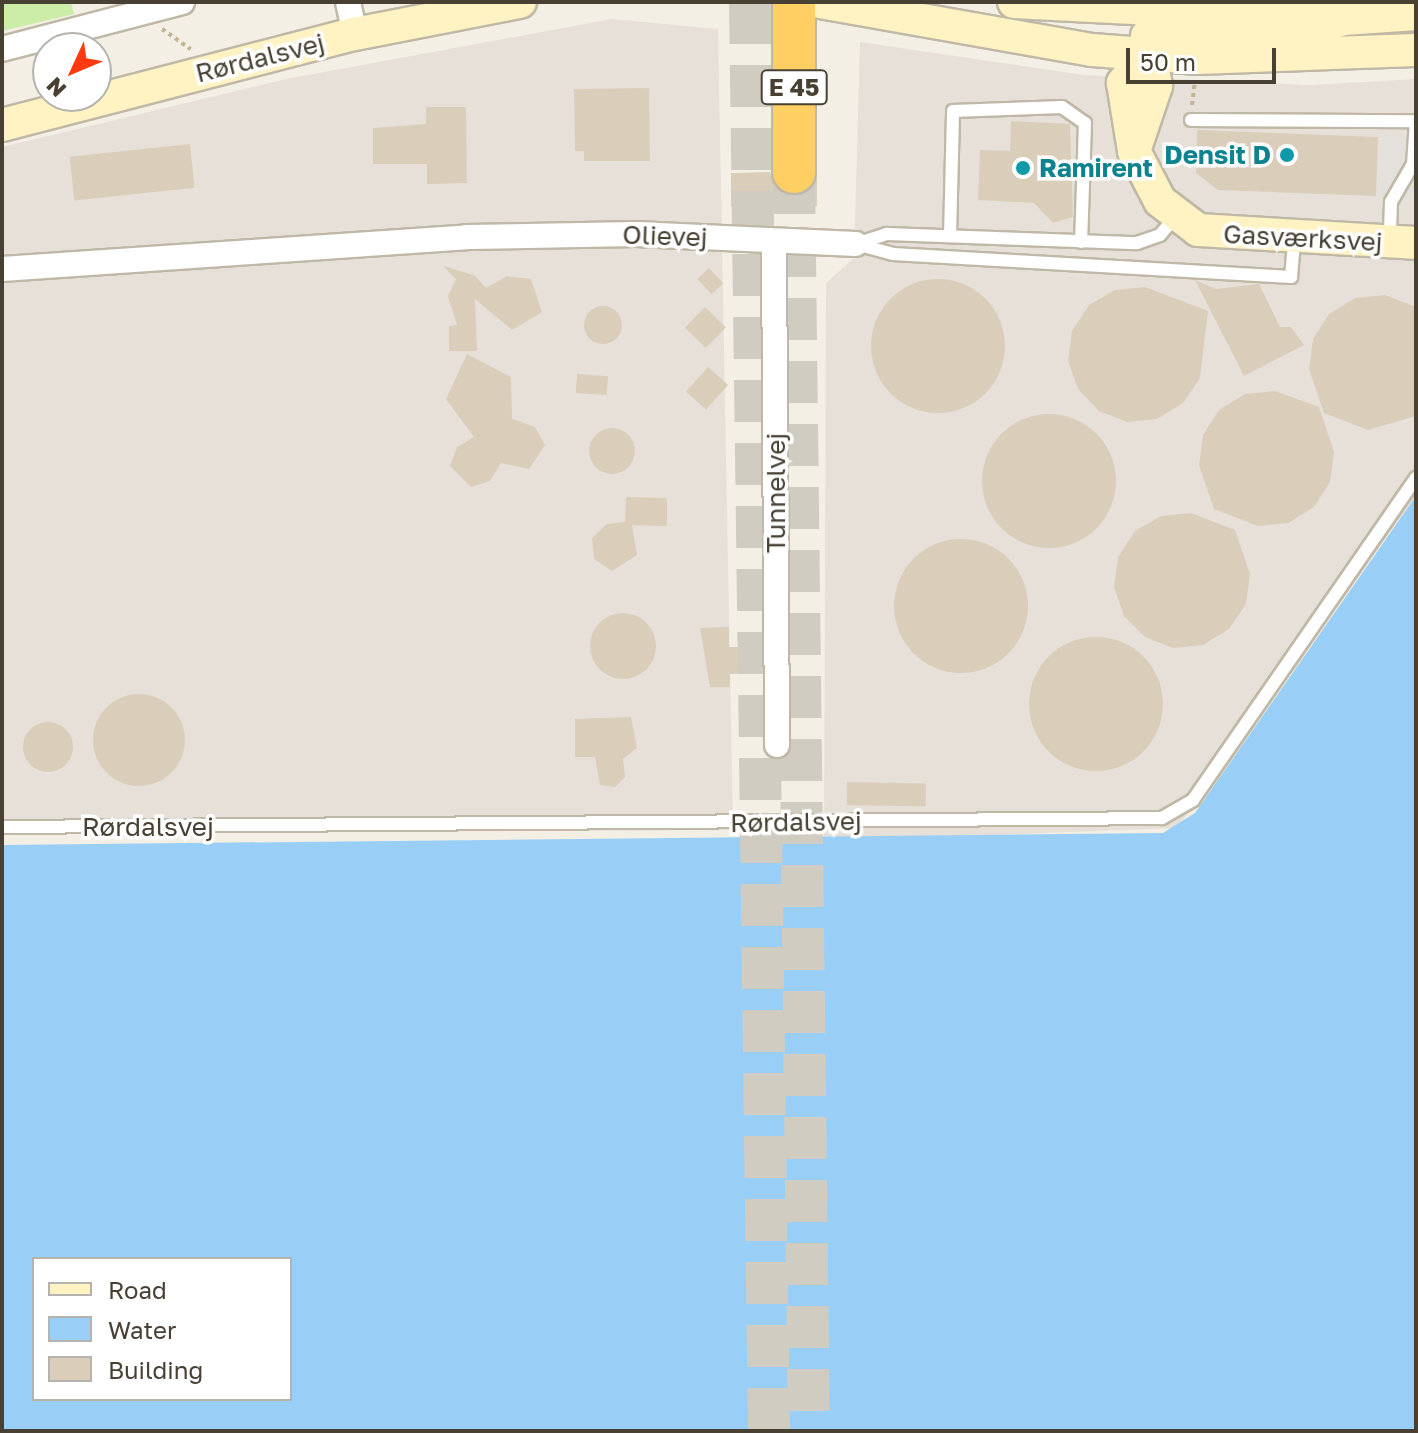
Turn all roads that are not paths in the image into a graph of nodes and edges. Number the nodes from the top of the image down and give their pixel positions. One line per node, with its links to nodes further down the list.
1 (182, 2): 8 (street)
2 (348, 2): 12 (street)
3 (520, 2): 12 (street, Rørdalsvej)
4 (794, 2): 18 (highway, E 45)
5 (820, 2): 11 (street)
6 (1014, 2): 7 (street)
7 (1148, 4): 10 (street); 11 (street); 15 (street)
8 (102, 13): 13 (street)
9 (1416, 14): 10 (street)
10 (1344, 19): 15 (street, Gasværksvej)
11 (979, 28): 15 (street)
12 (355, 34): 17 (street, Rørdalsvej)
13 (2, 49)
14 (1416, 50): 15 (street)
15 (1147, 54): 19 (street, Gasværksvej)
16 (1191, 120): 24 (lane)
17 (2, 125)
18 (794, 172)
19 (1176, 216): 21 (street, Gasværksvej); 23 (lane)
20 (950, 236): 23 (lane); 23 (lane); 25 (lane)
21 (1294, 240): 24 (street, Gasværksvej); 25 (lane, Olievej)
22 (774, 241): 25 (street, Olievej); 26 (street, Olievej); 28 (street, Tunnelvej)
23 (1081, 242)
24 (1403, 243)
25 (856, 244)
26 (2, 269)
27 (1416, 478): 29 (lane, Rørdalsvej)
28 (777, 745)
29 (2, 827)

